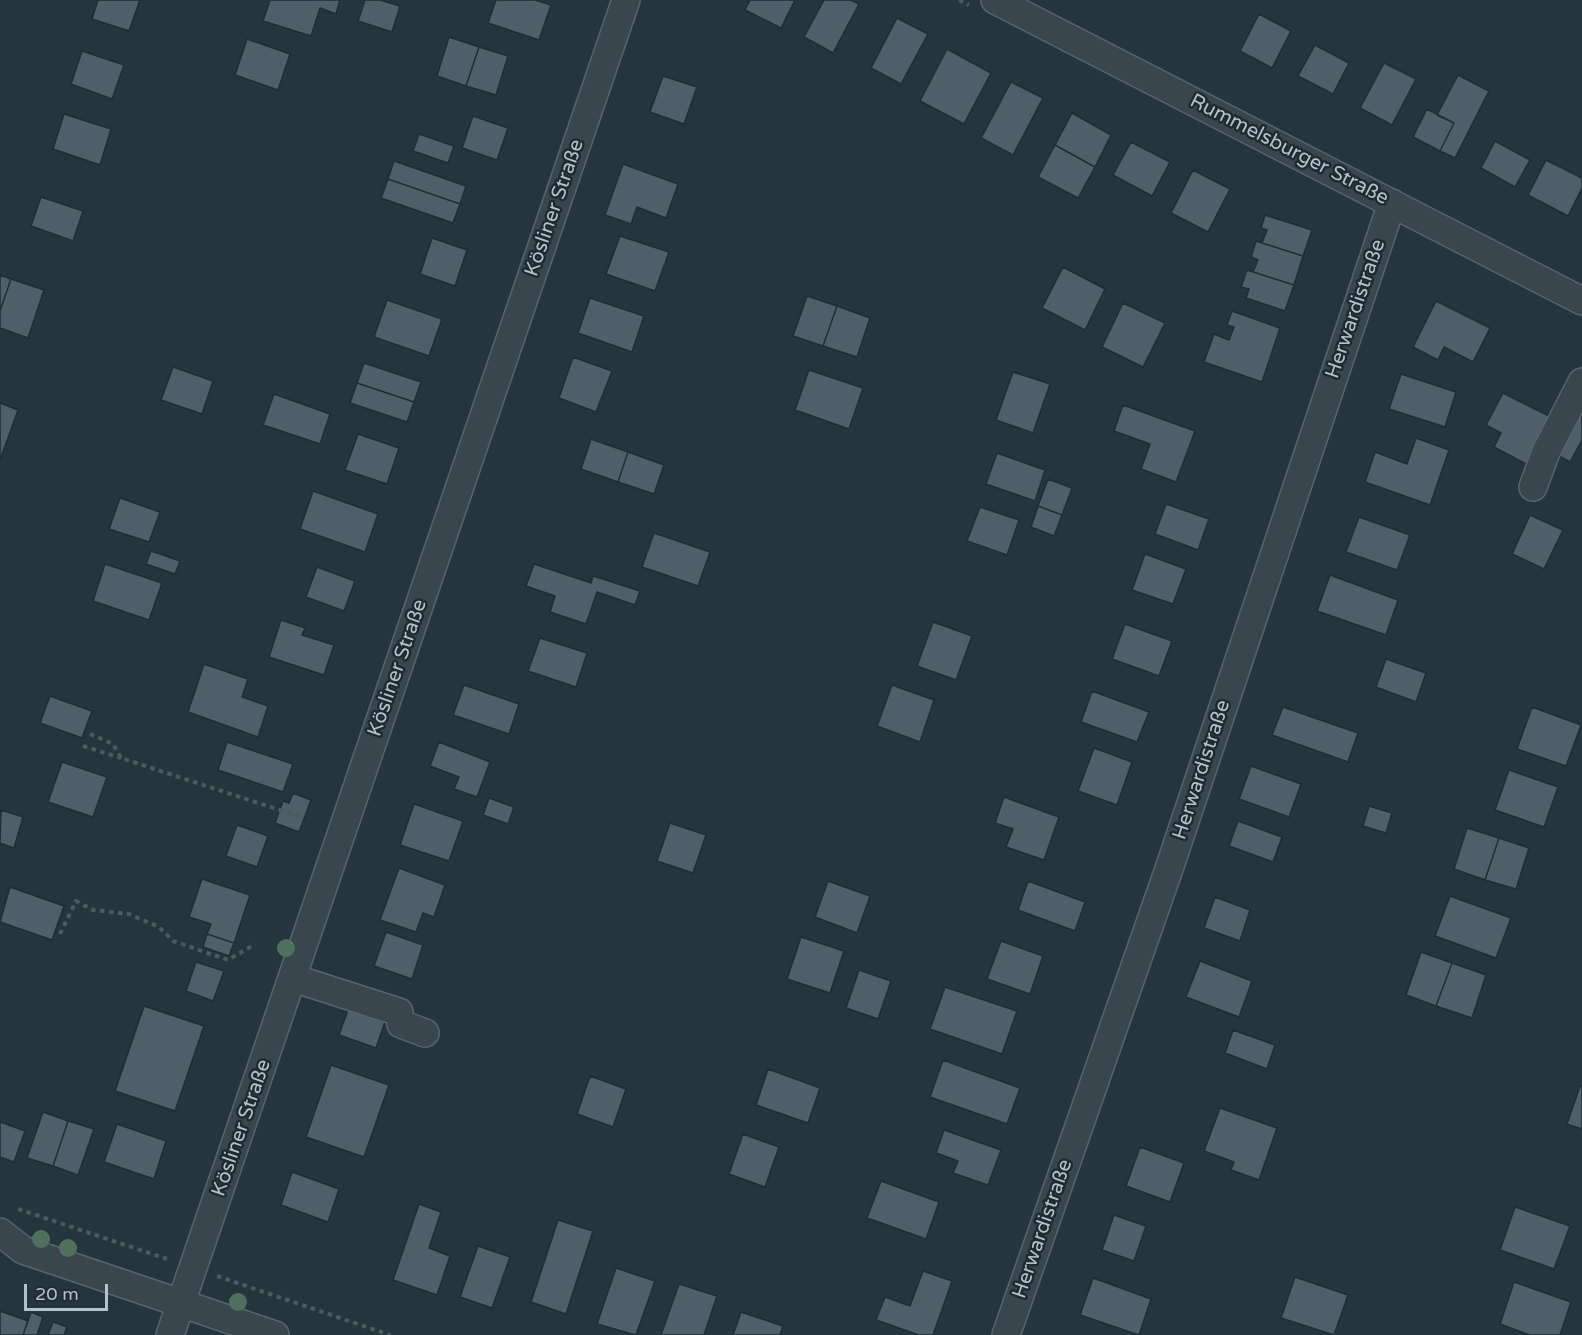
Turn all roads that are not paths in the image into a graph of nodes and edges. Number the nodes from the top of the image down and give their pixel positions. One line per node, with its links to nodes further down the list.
1 (626, 0): 8 (street, Kösliner Straße)
2 (995, 0): 3 (street, Rummelsburger Straße)
3 (1031, 8): 4 (street, Rummelsburger Straße)
4 (1392, 203): 5 (street, Rummelsburger Straße); 14 (street, Herwardistraße)
5 (1582, 301)
6 (1582, 382): 7 (street)
7 (1533, 487)
8 (293, 978): 9 (street); 11 (street, Kösliner Straße)
9 (425, 1033)
10 (0, 1232): 11 (street)
11 (182, 1304): 12 (street, Kösliner Straße); 13 (street)
12 (170, 1335)
13 (275, 1335)
14 (1006, 1335)

